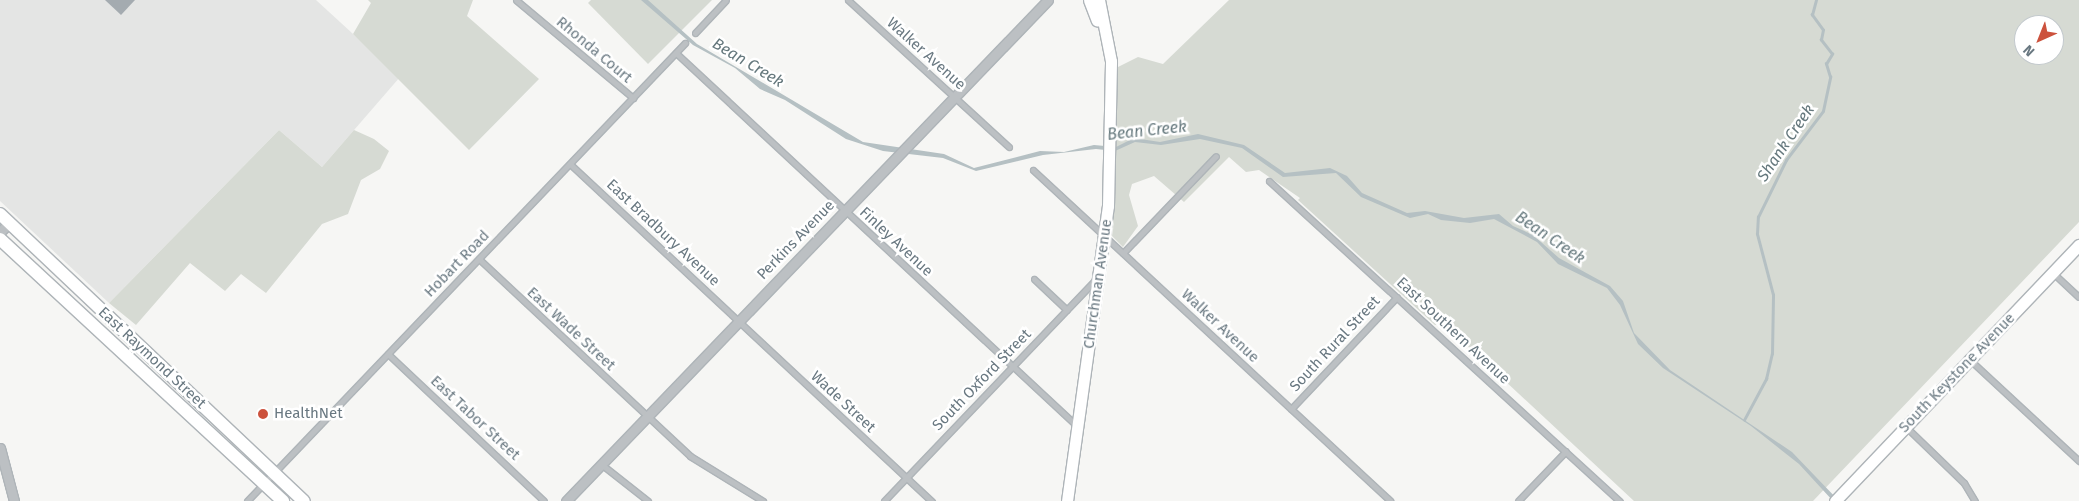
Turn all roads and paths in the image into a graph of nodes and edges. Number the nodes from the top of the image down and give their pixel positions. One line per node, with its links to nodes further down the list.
1 (516, 0): 12 (street, Rhonda Court)
2 (726, 0): 7 (street)
3 (848, 0): 11 (street, Walker Avenue)
4 (1048, 0): 11 (street, Perkins Avenue)
5 (1089, 0): 10 (main road, Churchman Avenue)
6 (1100, 0): 10 (main road, Churchman Avenue)
7 (695, 33)
8 (685, 43): 9 (street, Hobart Road)
9 (676, 53): 12 (street, Hobart Road); 18 (street, Finley Avenue)
10 (1108, 66): 20 (main road, Churchman Avenue)
11 (954, 96): 13 (street, Walker Avenue); 18 (street, Perkins Avenue)
12 (633, 98): 15 (street, Hobart Road)
13 (1009, 147)
14 (1216, 156): 23 (street)
15 (570, 164): 24 (street, Hobart Road); 31 (street, East Bradbury Avenue)
16 (1033, 170): 20 (street, Walker Avenue)
17 (1269, 180): 28 (street, East Southern Avenue)
18 (844, 210): 31 (street, Perkins Avenue); 34 (street, Finley Avenue)
19 (3, 224): 43 (main road, East Raymond Street)
20 (1104, 235): 23 (street, Walker Avenue); 26 (main road, Churchman Avenue)
21 (0, 239): 45 (main road, East Raymond Street)
22 (2079, 245): 25 (main road, South Keystone Avenue)
23 (1123, 253): 35 (street, Walker Avenue)
24 (479, 259): 32 (street, Hobart Road); 36 (street, East Wade Street)
25 (2053, 273): 29 (street); 33 (main road, South Keystone Avenue)
26 (1099, 276): 30 (street, South Oxford Street); 37 (main road, Churchman Avenue)
27 (1034, 279): 30 (street)
28 (1397, 297): 35 (street, South Rural Street); 40 (street, East Southern Avenue)
29 (2079, 297)
30 (1067, 310): 34 (street, South Oxford Street)
31 (738, 320): 36 (street, Perkins Avenue); 44 (street, Wade Street)
32 (388, 354): 43 (street, Hobart Road); 51 (street, East Tabor Street)
33 (1970, 360): 38 (main road, South Keystone Avenue); 41 (street)
34 (1012, 366): 37 (street, Finley Avenue); 44 (street, South Oxford Street)
35 (1291, 409): 58 (street, Walker Avenue)
36 (647, 416): 42 (street, Perkins Avenue); 54 (street, East Wade Street)
37 (1078, 427): 57 (main road, Churchman Avenue)
38 (1906, 427): 46 (main road, South Keystone Avenue); 61 (street)
39 (0, 448): 47 (street)
40 (1566, 451): 59 (street); 60 (street, East Southern Avenue)
41 (2079, 461)
42 (601, 464): 52 (street, Perkins Avenue); 53 (street)
43 (273, 472): 45 (street, Hobart Road); 50 (main road, East Raymond Street)
44 (906, 477): 55 (street, South Oxford Street); 56 (street, Wade Street)
45 (264, 483): 48 (street, Hobart Road); 49 (main road, East Raymond Street)
46 (1839, 497)
47 (13, 500)
48 (247, 501)
49 (283, 501)
50 (304, 501)
51 (544, 501)
52 (566, 501)
53 (648, 501)
54 (763, 501)
55 (884, 501)
56 (932, 501)
57 (1068, 501)
58 (1390, 501)
59 (1518, 501)
60 (1620, 501)
61 (1976, 501)

